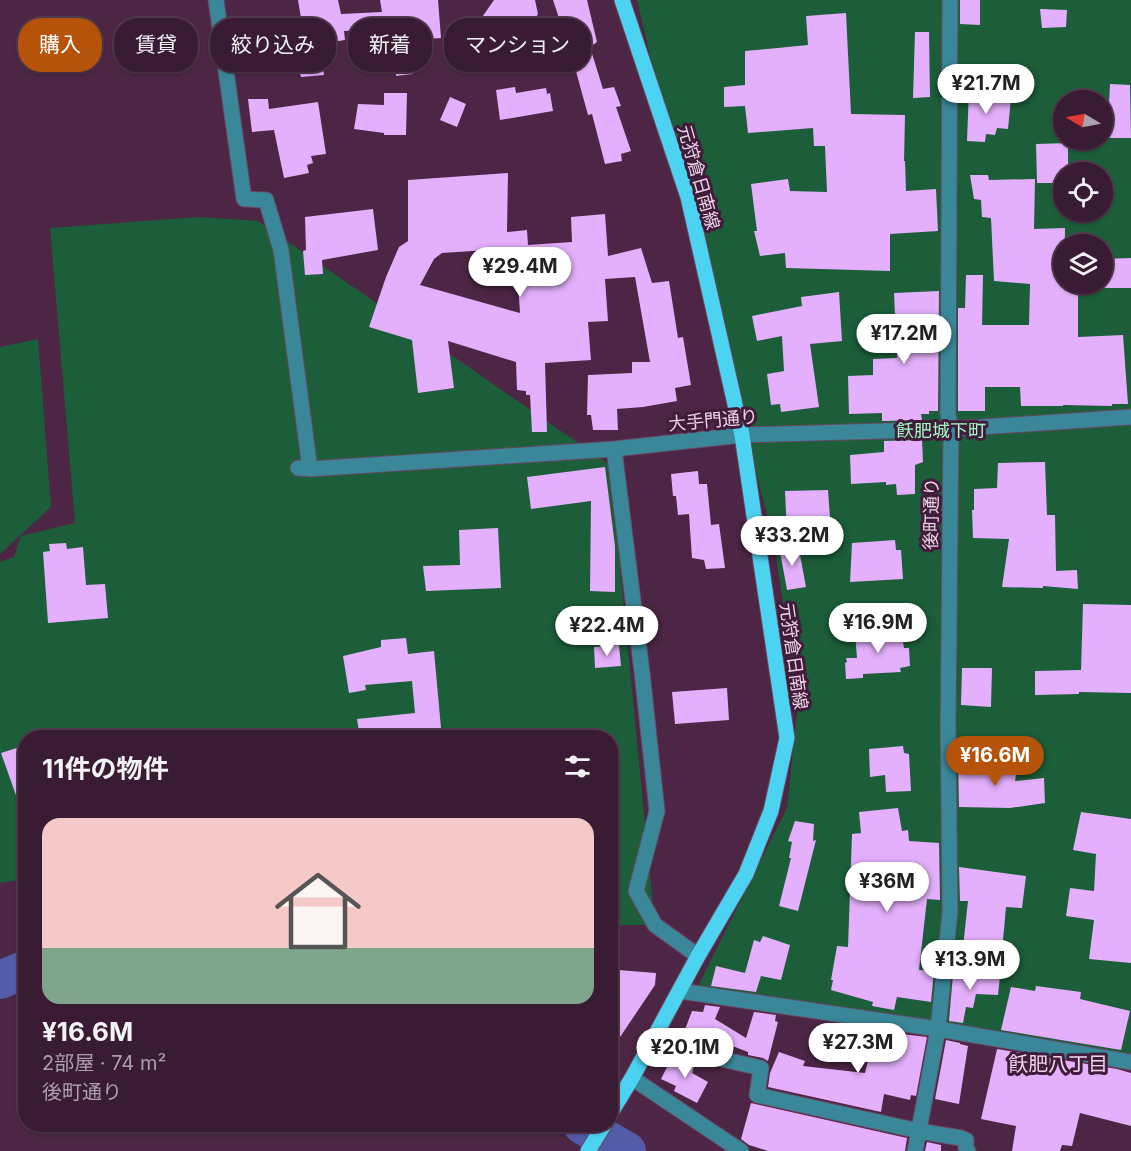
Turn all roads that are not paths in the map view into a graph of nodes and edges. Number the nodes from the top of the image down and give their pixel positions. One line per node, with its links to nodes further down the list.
1 (216, 0): 7 (street, 大手門通り)
2 (622, 0): 6 (main road, 元狩倉日南線)
3 (950, 0): 5 (street, 後町通り)
4 (1131, 417): 5 (street, 大手門通り)
5 (951, 429): 6 (street, 大手門通り); 10 (street, 後町通り)
6 (742, 435): 7 (street, 大手門通り); 8 (main road, 元狩倉日南線)
7 (614, 449): 8 (street)
8 (698, 956): 9 (main road, 元狩倉日南線)
9 (680, 991): 10 (street); 13 (main road, 元狩倉日南線)
10 (938, 1029): 12 (street); 15 (street, 後町通り)
11 (677, 1049): 15 (street)
12 (1131, 1062)
13 (631, 1080): 14 (main road, 元狩倉日南線); 18 (street)
14 (618, 1101)
15 (919, 1131): 19 (street, 後町通り); 20 (street)
16 (600, 1132): 17 (main road)
17 (588, 1151)
18 (741, 1151)
19 (915, 1151)
20 (968, 1151)

